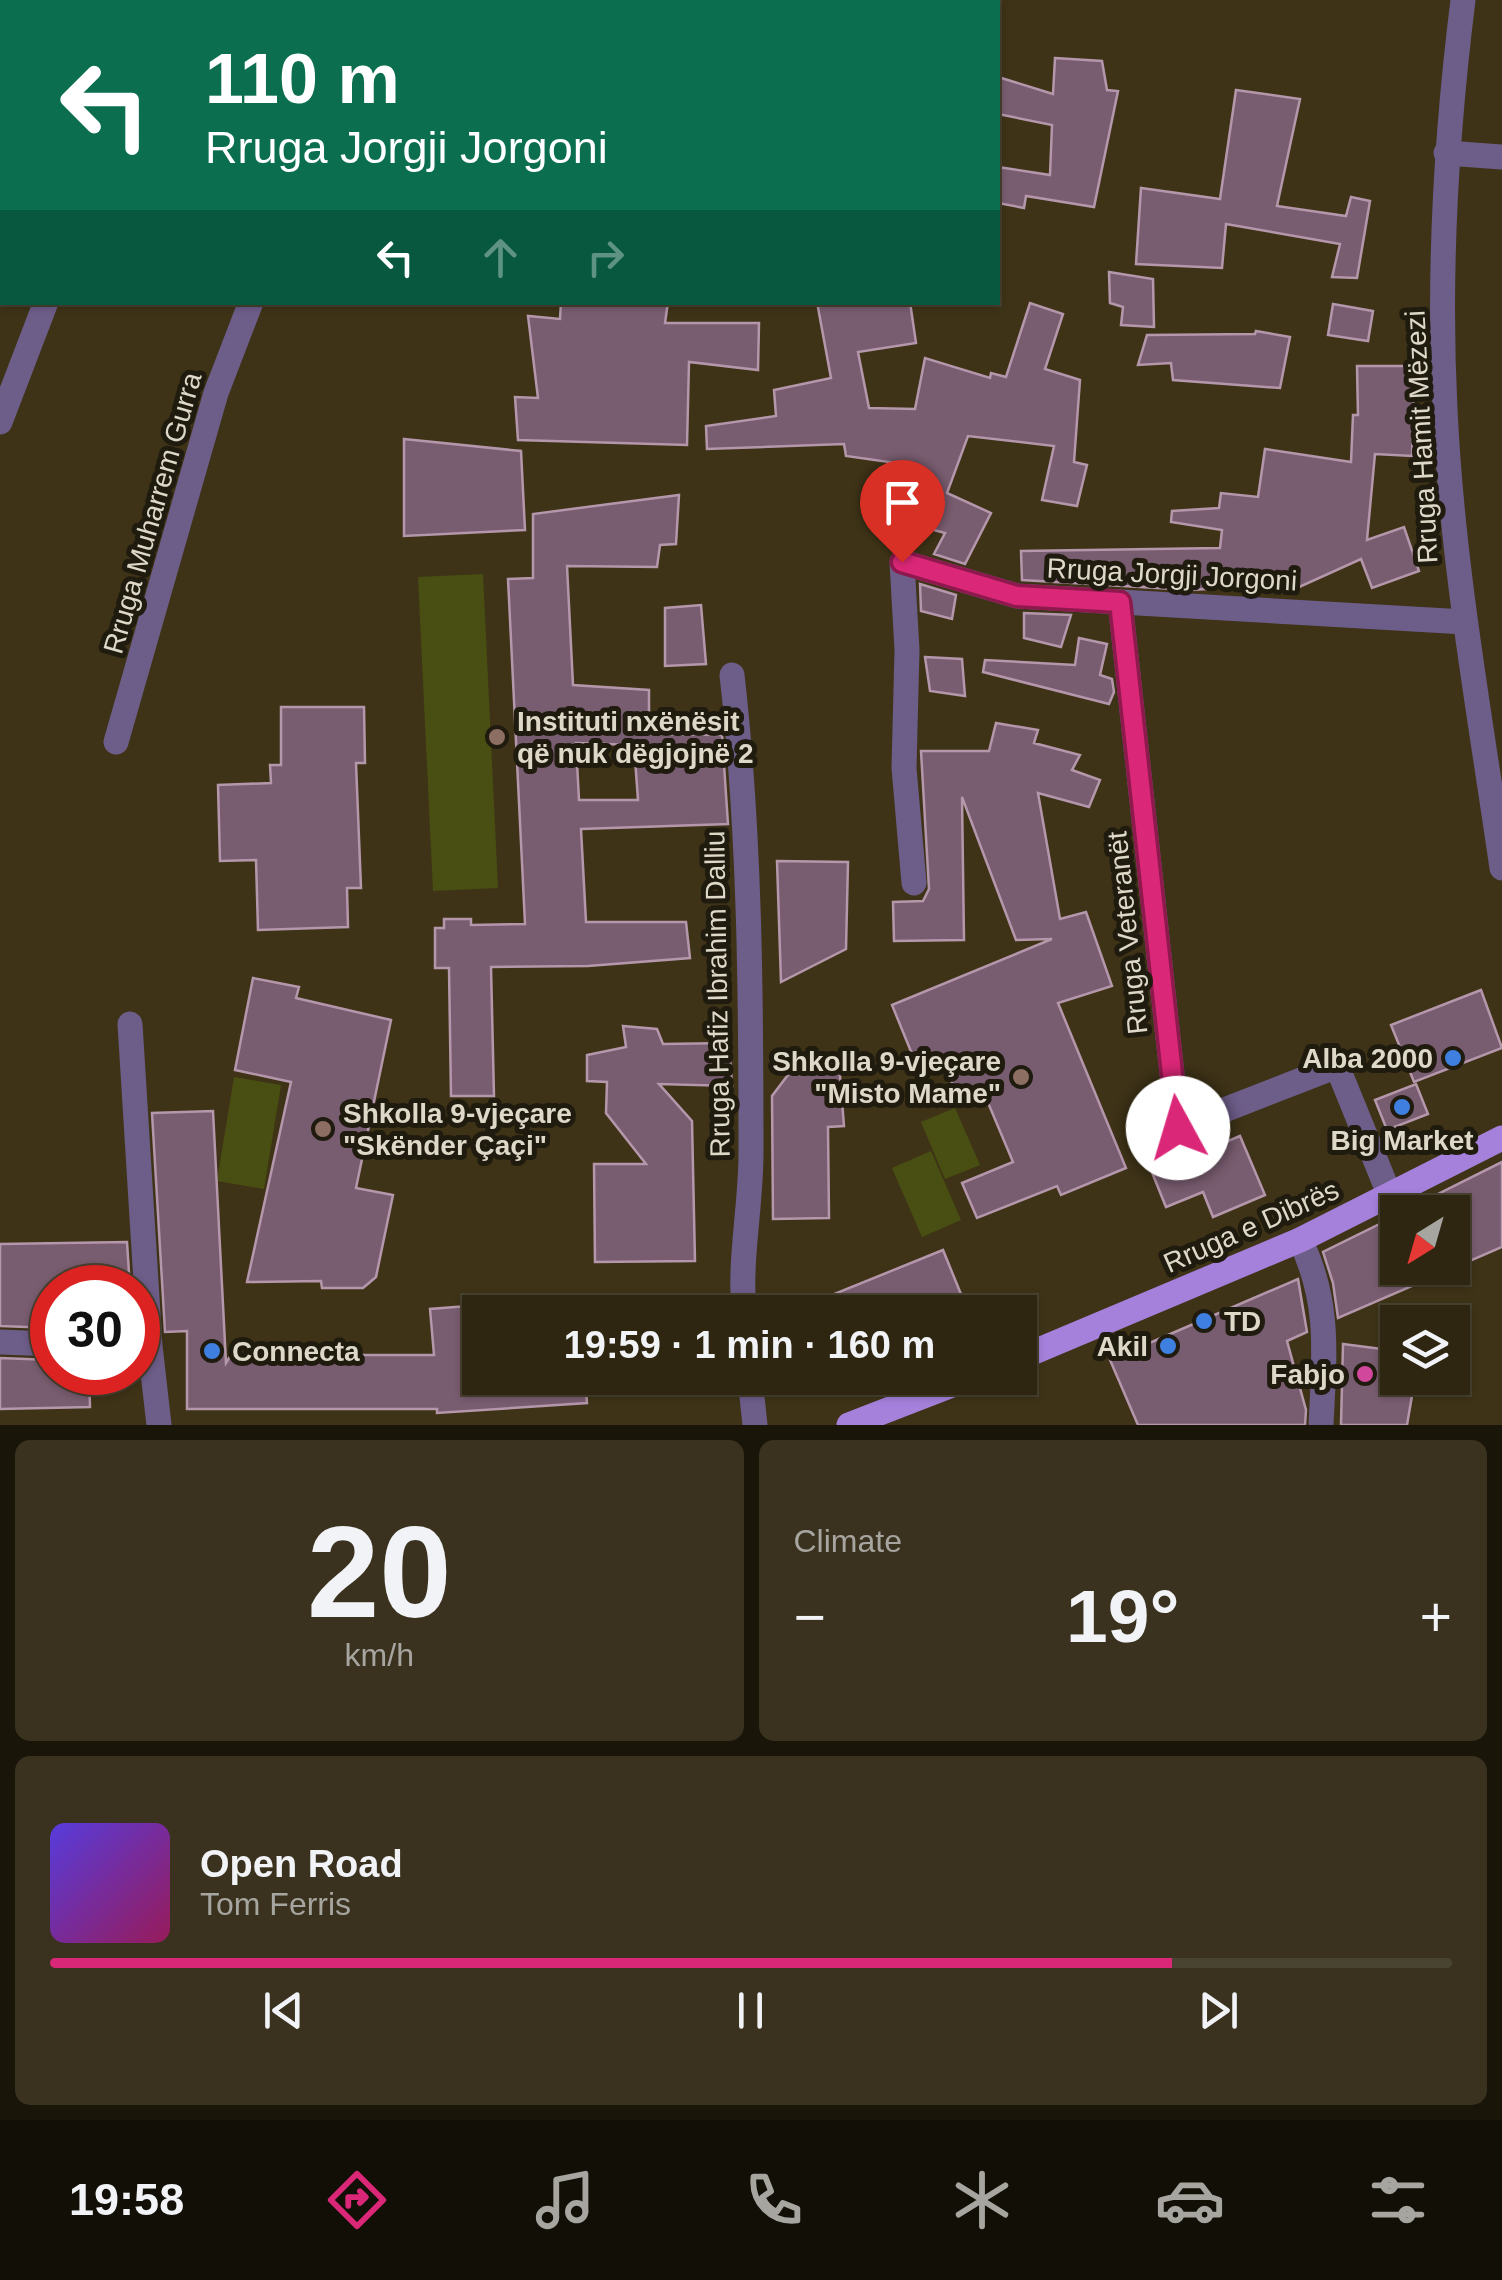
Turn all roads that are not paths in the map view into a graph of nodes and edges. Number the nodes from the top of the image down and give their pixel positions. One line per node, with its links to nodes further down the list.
1 (1464, 0): 2 (street, Rruga Hamit Mëzezi)
2 (1446, 153): 3 (street); 8 (street, Rruga Hamit Mëzezi)
3 (1502, 158)
4 (45, 305): 6 (street)
5 (250, 305): 10 (street, Rruga Muharrem Gurra)
6 (0, 422)
7 (1120, 602): 8 (street, Rruga Jorgji Jorgoni); 12 (street, Rruga Jorgji Jorgoni); 15 (street, Rruga Veteranët)
8 (1465, 622): 11 (street, Rruga Hamit Mëzezi)
9 (732, 675): 20 (street, Rruga Hafiz Ibrahim Dalliu)
10 (116, 742)
11 (1502, 868)
12 (914, 883)
13 (130, 1024): 19 (street)
14 (1502, 1138): 16 (main road, Rruga e Dibrës)
15 (1390, 1195)
16 (1392, 1195)
17 (1380, 1201): 18 (main road, Rruga e Dibrës)
18 (1300, 1240): 23 (main road, Rruga e Dibrës); 30 (street)
19 (140, 1265)
20 (745, 1295)
21 (0, 1342): 22 (street)
22 (30, 1343)
23 (1037, 1351)
24 (153, 1395): 27 (street)
25 (752, 1395): 28 (street)
26 (927, 1395): 29 (main road)
27 (159, 1425)
28 (755, 1425)
29 (850, 1425)
30 (1321, 1425)

